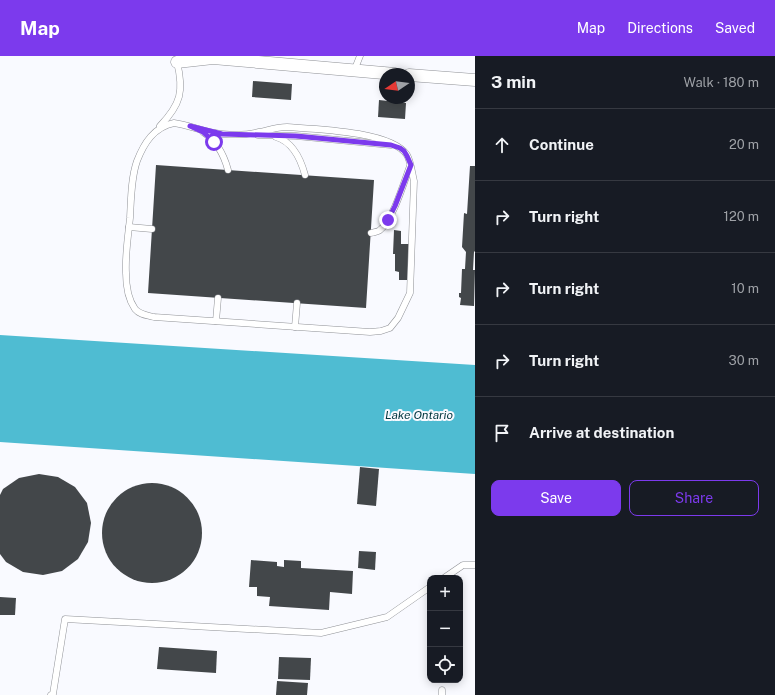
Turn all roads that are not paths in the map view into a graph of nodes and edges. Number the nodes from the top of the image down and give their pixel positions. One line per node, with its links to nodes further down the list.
1 (360, 56): 3 (lane)
2 (177, 62): 3 (street); 8 (lane)
3 (354, 71): 4 (street)
4 (379, 73)
5 (415, 75): 6 (street)
6 (475, 80)
7 (190, 126): 8 (lane); 9 (lane); 13 (lane)
8 (157, 129): 15 (lane)
9 (232, 134): 10 (lane); 11 (lane)
10 (269, 135): 11 (lane); 14 (lane)
11 (400, 148): 12 (lane)
12 (411, 165): 17 (lane); 21 (lane)
13 (228, 170)
14 (305, 175)
15 (129, 227): 16 (lane); 20 (lane)
16 (152, 229)
17 (371, 234)
18 (218, 298): 20 (lane)
19 (297, 303): 21 (lane)
20 (216, 321): 21 (lane)
21 (295, 327)
22 (475, 565): 23 (lane)
23 (448, 575)
24 (427, 589): 25 (lane)
25 (51, 695)

